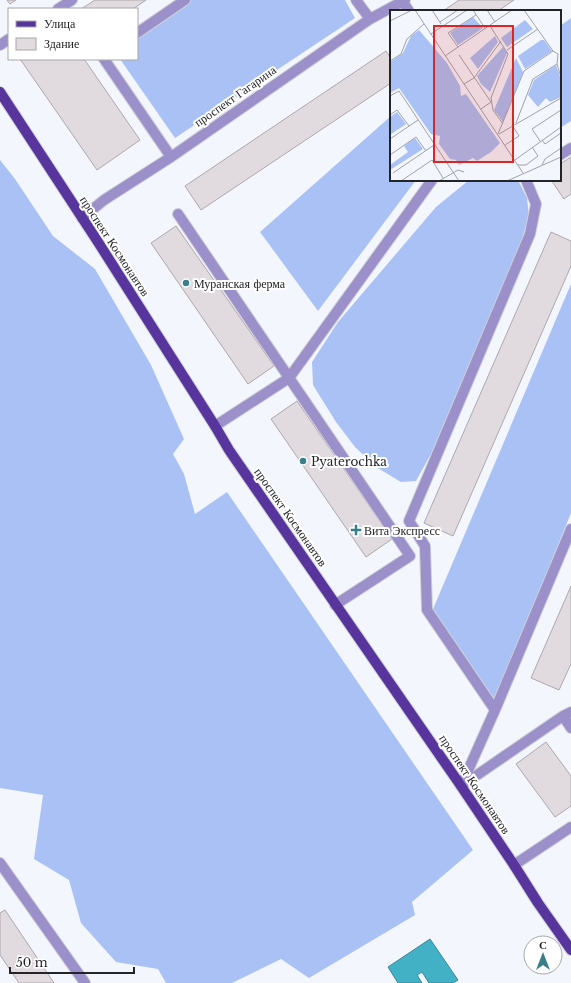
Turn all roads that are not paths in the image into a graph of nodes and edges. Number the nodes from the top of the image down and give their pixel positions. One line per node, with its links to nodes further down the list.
1 (185, 0): 6 (street)
2 (356, 0): 5 (street)
3 (404, 1): 4 (street); 5 (street, проспект Гагарина)
4 (408, 10)
5 (370, 19): 11 (street, проспект Гагарина)
6 (138, 32)
7 (105, 60): 11 (street)
8 (0, 92): 15 (main road, проспект Космонавтов)
9 (571, 148): 10 (street)
10 (561, 154)
11 (171, 157): 15 (street, проспект Гагарина)
12 (431, 181): 16 (street)
13 (526, 181): 20 (street)
14 (178, 214): 16 (street)
15 (82, 218): 17 (main road, проспект Космонавтов)
16 (289, 378): 17 (street); 19 (street)
17 (214, 426): 19 (main road, проспект Космонавтов)
18 (571, 529): 20 (street)
19 (335, 605): 23 (main road, проспект Космонавтов)
20 (495, 710): 23 (street)
21 (567, 714): 22 (street); 23 (street)
22 (571, 728)
23 (461, 786): 26 (main road, проспект Космонавтов)
24 (571, 827): 26 (street)
25 (0, 864): 28 (street)
26 (514, 865): 27 (main road, проспект Космонавтов)
27 (571, 950)
28 (85, 983)

